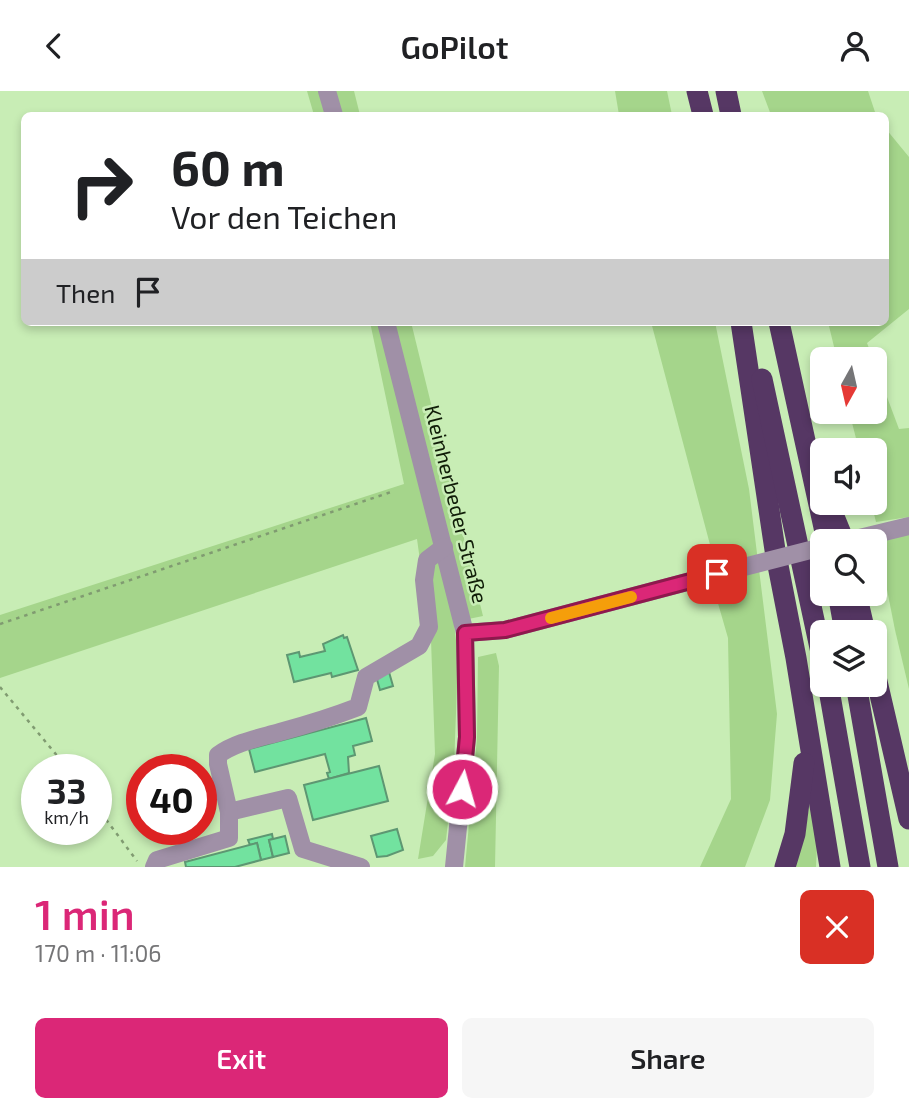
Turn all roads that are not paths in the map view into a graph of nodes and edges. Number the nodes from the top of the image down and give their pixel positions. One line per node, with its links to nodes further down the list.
1 (327, 91): 4 (street)
2 (697, 91): 5 (highway)
3 (726, 91): 6 (highway)
4 (333, 112)
5 (702, 112)
6 (731, 112)
7 (387, 326): 14 (street, Kleinherbeder Straße)
8 (742, 326): 21 (highway)
9 (751, 326): 16 (highway)
10 (780, 326): 11 (highway)
11 (810, 458)
12 (909, 526): 13 (street)
13 (887, 531)
14 (444, 547): 17 (street, Kleinherbeder Straße); 22 (street)
15 (810, 550): 17 (street, bridge)
16 (815, 620)
17 (465, 633): 26 (street, Kleinherbeder Straße)
18 (830, 697): 29 (highway)
19 (858, 697): 30 (highway)
20 (881, 697): 23 (highway)
21 (807, 726): 27 (highway); 28 (highway)
22 (229, 812): 24 (street); 25 (street)
23 (909, 819)
24 (154, 867)
25 (361, 867)
26 (454, 867)
27 (785, 867)
28 (830, 867)
29 (860, 867)
30 (888, 867)

